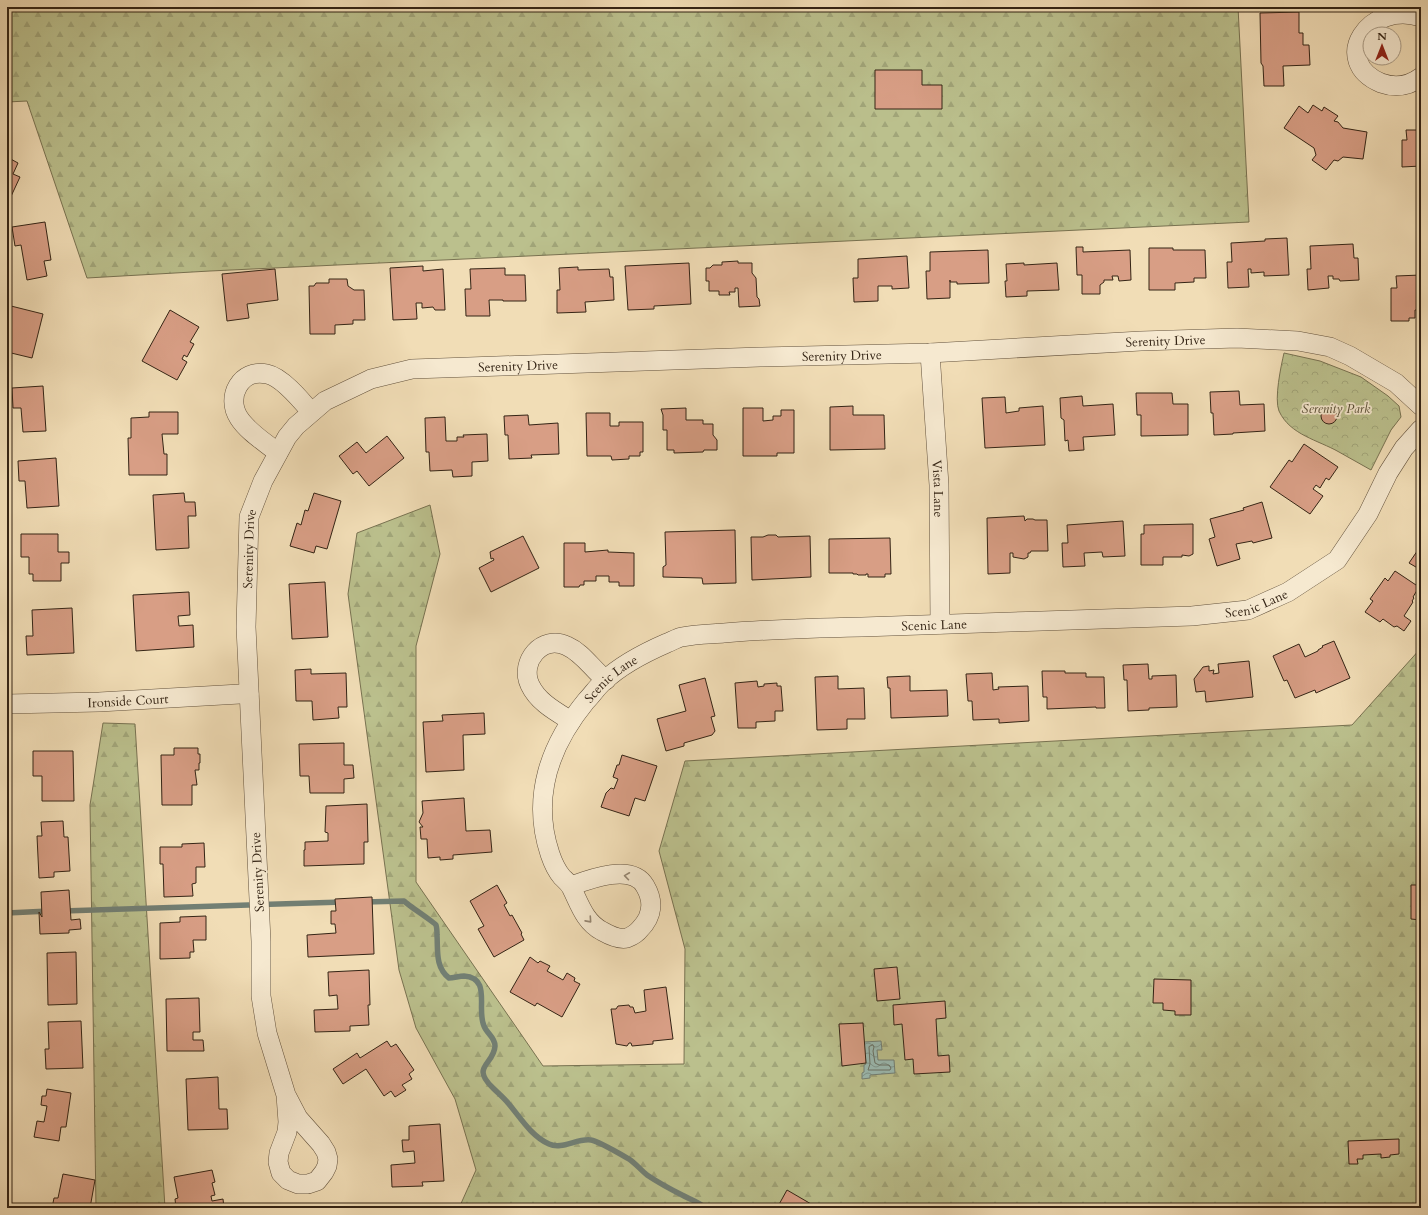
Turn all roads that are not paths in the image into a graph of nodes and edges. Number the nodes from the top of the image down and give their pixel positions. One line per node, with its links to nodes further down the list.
1 (1421, 17): 2 (street)
2 (1421, 77)
3 (930, 353): 4 (street, Serenity Drive); 5 (street, Serenity Drive); 8 (street, Vista Lane)
4 (1421, 406)
5 (311, 412): 7 (street, Serenity Drive); 7 (street)
6 (1421, 429): 8 (street, Scenic Lane)
7 (278, 453): 10 (street, Serenity Drive)
8 (940, 624): 9 (street, Scenic Lane)
9 (606, 680): 12 (street, Scenic Lane); 12 (street)
10 (249, 694): 11 (street, Ironside Court); 14 (street, Serenity Drive)
11 (7, 704)
12 (571, 721): 13 (street, Scenic Lane)
13 (571, 886)
14 (286, 1095)

